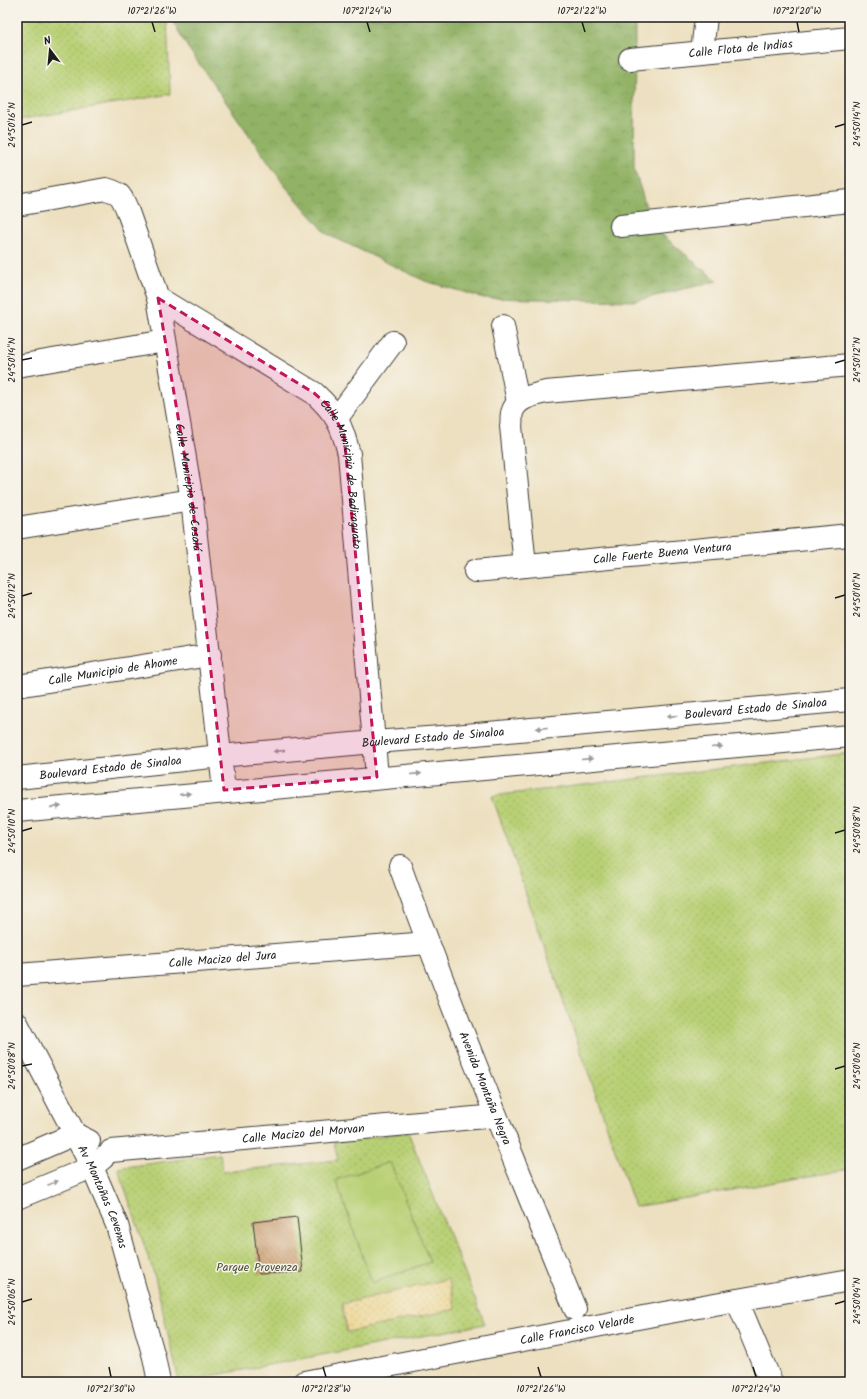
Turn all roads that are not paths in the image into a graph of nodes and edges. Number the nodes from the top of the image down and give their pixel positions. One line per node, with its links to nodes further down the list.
1 (706, 17): 3 (street)
2 (850, 38): 3 (street, Calle Flota de Indias)
3 (702, 52): 4 (street, Calle Flota de Indias)
4 (630, 59)
5 (850, 201): 7 (street)
6 (17, 205): 8 (street, Calle Municipio de Cosalá)
7 (621, 226)
8 (158, 298): 10 (street, Calle Municipio de Cosalá); 15 (street, Calle Municipio de Badiraguato)
9 (503, 326): 14 (street)
10 (165, 341): 13 (street); 16 (street, Calle Municipio de Cosalá)
11 (393, 342): 15 (street)
12 (850, 365): 14 (street)
13 (17, 366)
14 (518, 402): 19 (street)
15 (337, 418): 25 (street, Calle Municipio de Badiraguato)
16 (192, 500): 17 (street); 21 (street, Calle Municipio de Cosalá)
17 (17, 528)
18 (850, 535): 19 (street, Calle Fuerte Buena Ventura)
19 (525, 566): 20 (street, Calle Fuerte Buena Ventura)
20 (475, 571)
21 (210, 655): 22 (street, Calle Municipio de Ahome); 26 (street, Calle Municipio de Cosalá)
22 (17, 686)
23 (850, 700): 25 (street, Boulevard Estado de Sinaloa, one-way to 25)
24 (850, 736): 27 (street, one-way to 24)
25 (374, 742): 26 (street, Boulevard Estado de Sinaloa, one-way to 26); 27 (street, Calle Municipio de Badiraguato)
26 (220, 756): 28 (street, Boulevard Estado de Sinaloa); 29 (street, Calle Municipio de Cosalá)
27 (377, 777): 29 (street, one-way to 27)
28 (17, 778)
29 (224, 790): 30 (street, one-way to 29)
30 (17, 811)
31 (400, 866): 32 (street, Avenida Montaña Negra)
32 (428, 943): 33 (street, Calle Macizo del Jura); 35 (street, Avenida Montaña Negra)
33 (17, 975)
34 (17, 1022): 36 (street, Av Montañas Cevenas)
35 (496, 1116): 37 (street, Calle Macizo del Morvan); 43 (street, Avenida Montaña Negra)
36 (75, 1134): 37 (street); 38 (street); 39 (street, Av Montañas Cevenas)
37 (111, 1151): 39 (street)
38 (17, 1159)
39 (92, 1167): 40 (street, one-way to 39); 44 (street, Av Montañas Cevenas)
40 (17, 1198)
41 (850, 1280): 42 (street, Calle Francisco Velarde)
42 (737, 1300): 45 (street, Calle Francisco Velarde); 46 (street)
43 (575, 1309)
44 (159, 1382)
45 (304, 1382)
46 (771, 1382)

